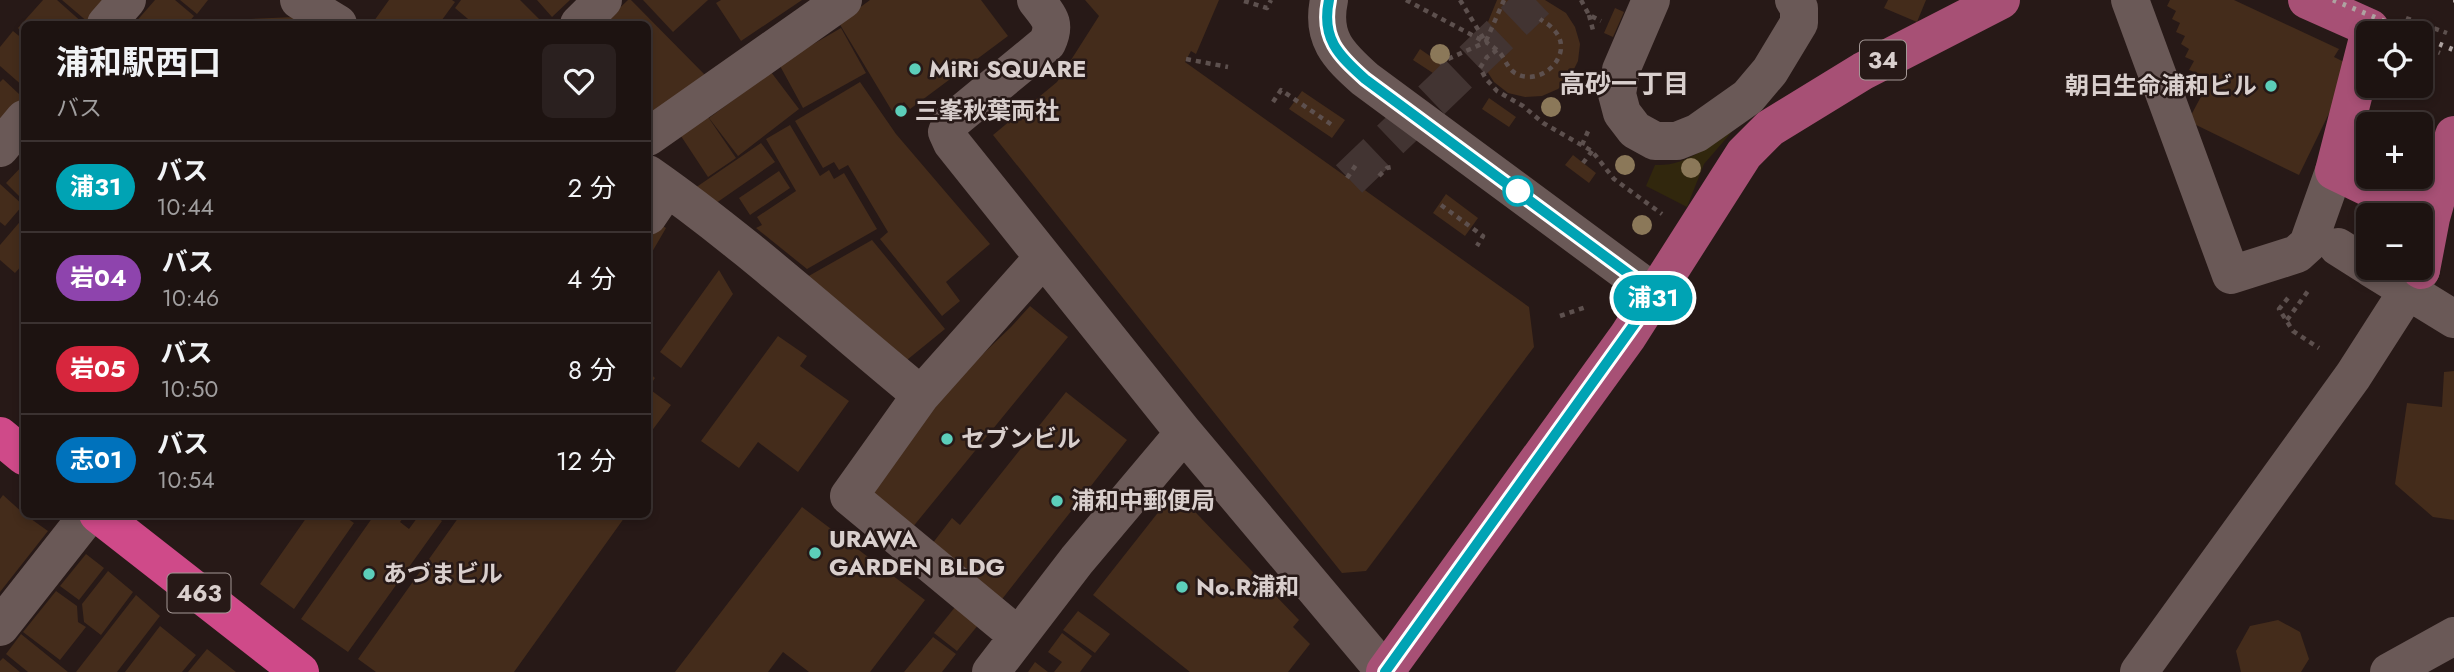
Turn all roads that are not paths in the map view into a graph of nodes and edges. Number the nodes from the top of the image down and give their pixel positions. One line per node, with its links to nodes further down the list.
1 (127, 0): 12 (street)
2 (299, 0): 13 (street)
3 (603, 0): 14 (street)
4 (843, 0): 20 (street)
5 (1036, 0): 27 (street)
6 (1329, 0): 30 (street)
7 (1651, 0): 17 (street)
8 (1794, 0): 17 (street)
9 (2001, 0): 19 (main road, 34)
10 (2130, 0): 23 (street)
11 (2307, 0): 15 (main road)
12 (109, 21)
13 (333, 21)
14 (582, 21)
15 (2356, 22)
16 (2356, 83): 23 (main road)
17 (1748, 97): 19 (street)
18 (21, 123): 22 (street)
19 (1770, 128): 30 (main road, 34)
20 (651, 134)
21 (2454, 135): 25 (main road)
22 (0, 148)
23 (2334, 171): 25 (main road)
24 (654, 193): 32 (street)
25 (2443, 219): 26 (main road)
26 (2433, 242)
27 (1043, 258): 32 (street); 33 (street)
28 (2390, 280): 31 (street)
29 (2415, 280): 41 (street)
30 (1656, 294): 44 (main road, 34)
31 (2442, 313)
32 (921, 395): 39 (street)
33 (1184, 433): 39 (street); 44 (street)
34 (0, 436): 35 (highway)
35 (21, 454)
36 (86, 518): 38 (street)
37 (103, 518): 42 (highway, 463)
38 (0, 627)
39 (1018, 636): 43 (street)
40 (2454, 636): 45 (street)
41 (2150, 668)
42 (300, 672)
43 (991, 672)
44 (1385, 672)
45 (2389, 672)

